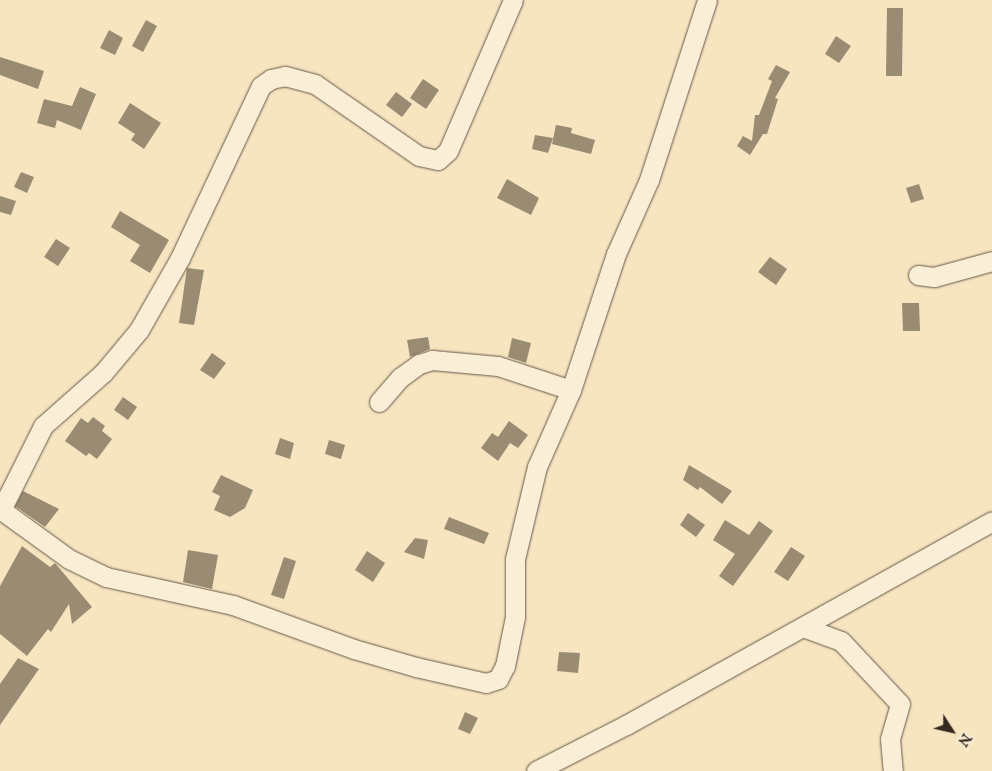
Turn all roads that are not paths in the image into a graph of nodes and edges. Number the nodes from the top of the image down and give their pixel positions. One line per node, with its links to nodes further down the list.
1 (513, 0): 7 (street)
2 (707, 0): 5 (street)
3 (992, 261): 4 (street)
4 (918, 275)
5 (571, 390): 6 (street); 7 (street)
6 (379, 402)
7 (1, 509)
8 (992, 521): 9 (street)
9 (803, 627): 10 (street); 11 (street)
10 (536, 771)
11 (893, 771)

